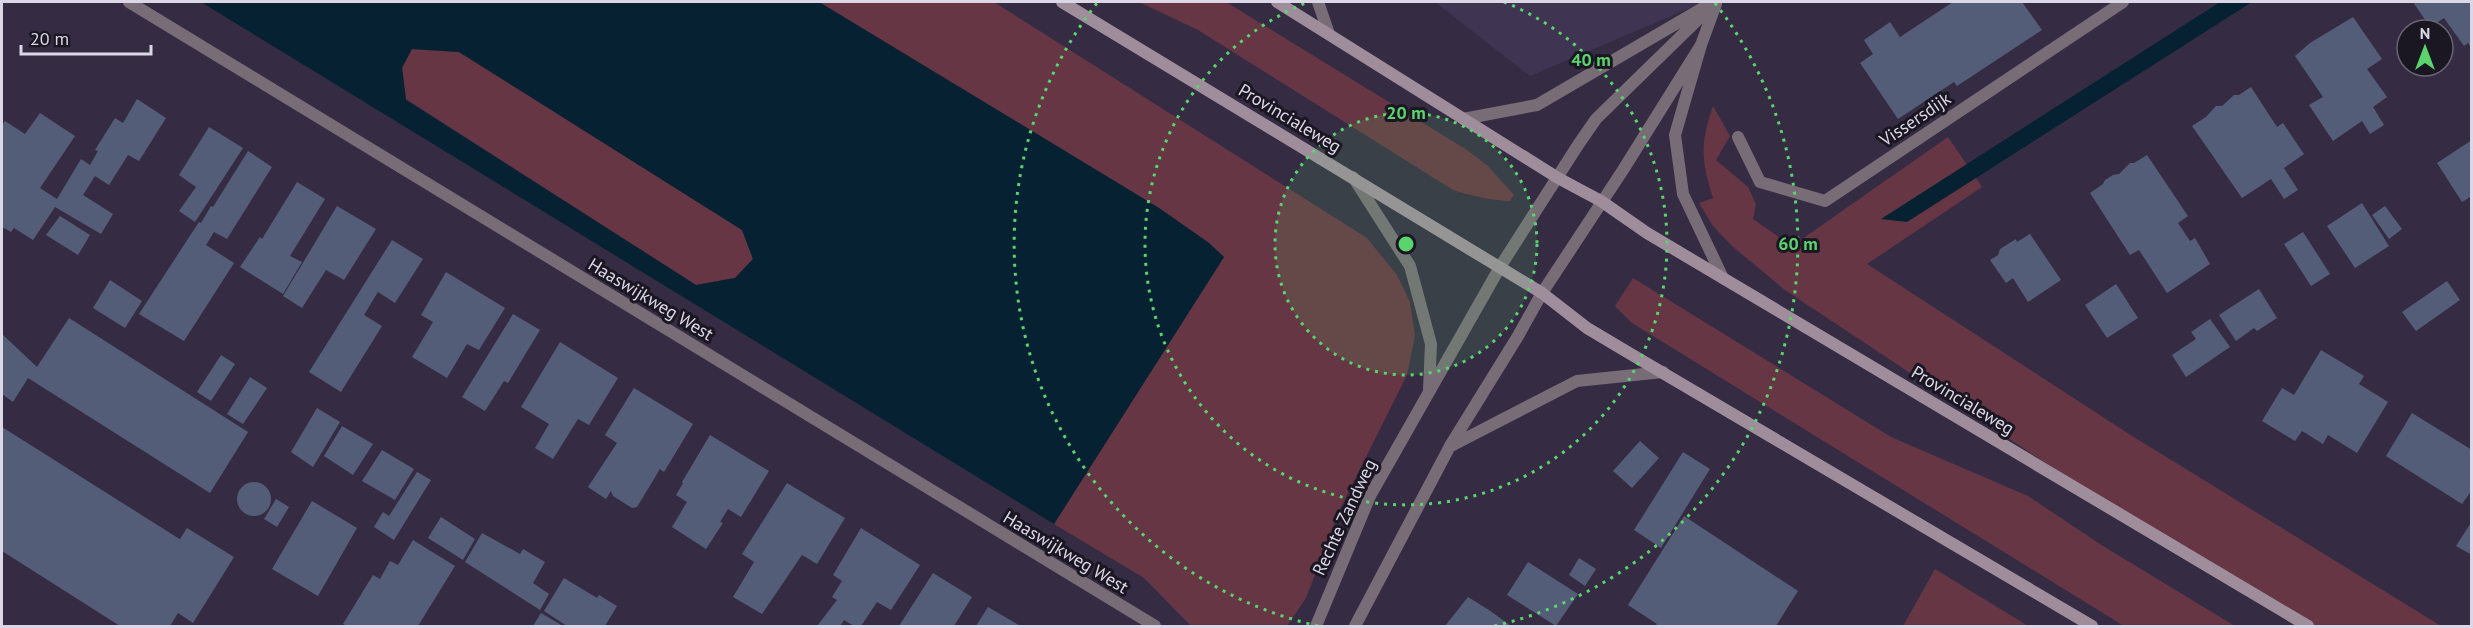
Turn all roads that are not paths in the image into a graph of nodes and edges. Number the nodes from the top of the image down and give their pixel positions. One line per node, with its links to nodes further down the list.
1 (129, 2): 20 (street, Haaswijkweg West)
2 (1062, 2): 11 (main road, Provincialeweg)
3 (1277, 2): 7 (main road, Provincialeweg)
4 (1318, 2): 7 (street)
5 (1716, 2): 8 (street); 9 (street); 12 (street)
6 (2123, 2): 10 (street, Vissersdijk)
7 (1329, 34): 9 (main road, Provincialeweg)
8 (1701, 45): 13 (street); 15 (street)
9 (1464, 119): 12 (main road, Provincialeweg)
10 (1738, 136)
11 (1353, 177): 14 (main road, Provincialeweg); 18 (street, Rechte Zandweg)
12 (1558, 178): 13 (main road, Provincialeweg); 14 (street)
13 (1601, 201): 15 (main road, Provincialeweg); 16 (street)
14 (1500, 267): 16 (main road, Provincialeweg); 18 (street, Rechte Zandweg)
15 (1723, 278): 24 (main road, Provincialeweg)
16 (1542, 293): 17 (main road, Provincialeweg); 19 (street)
17 (1663, 372): 19 (street); 23 (main road, Provincialeweg)
18 (1429, 393): 21 (street, Rechte Zandweg)
19 (1450, 446): 22 (street)
20 (1155, 627)
21 (1316, 627)
22 (1355, 627)
23 (2092, 627)
24 (2308, 627)

